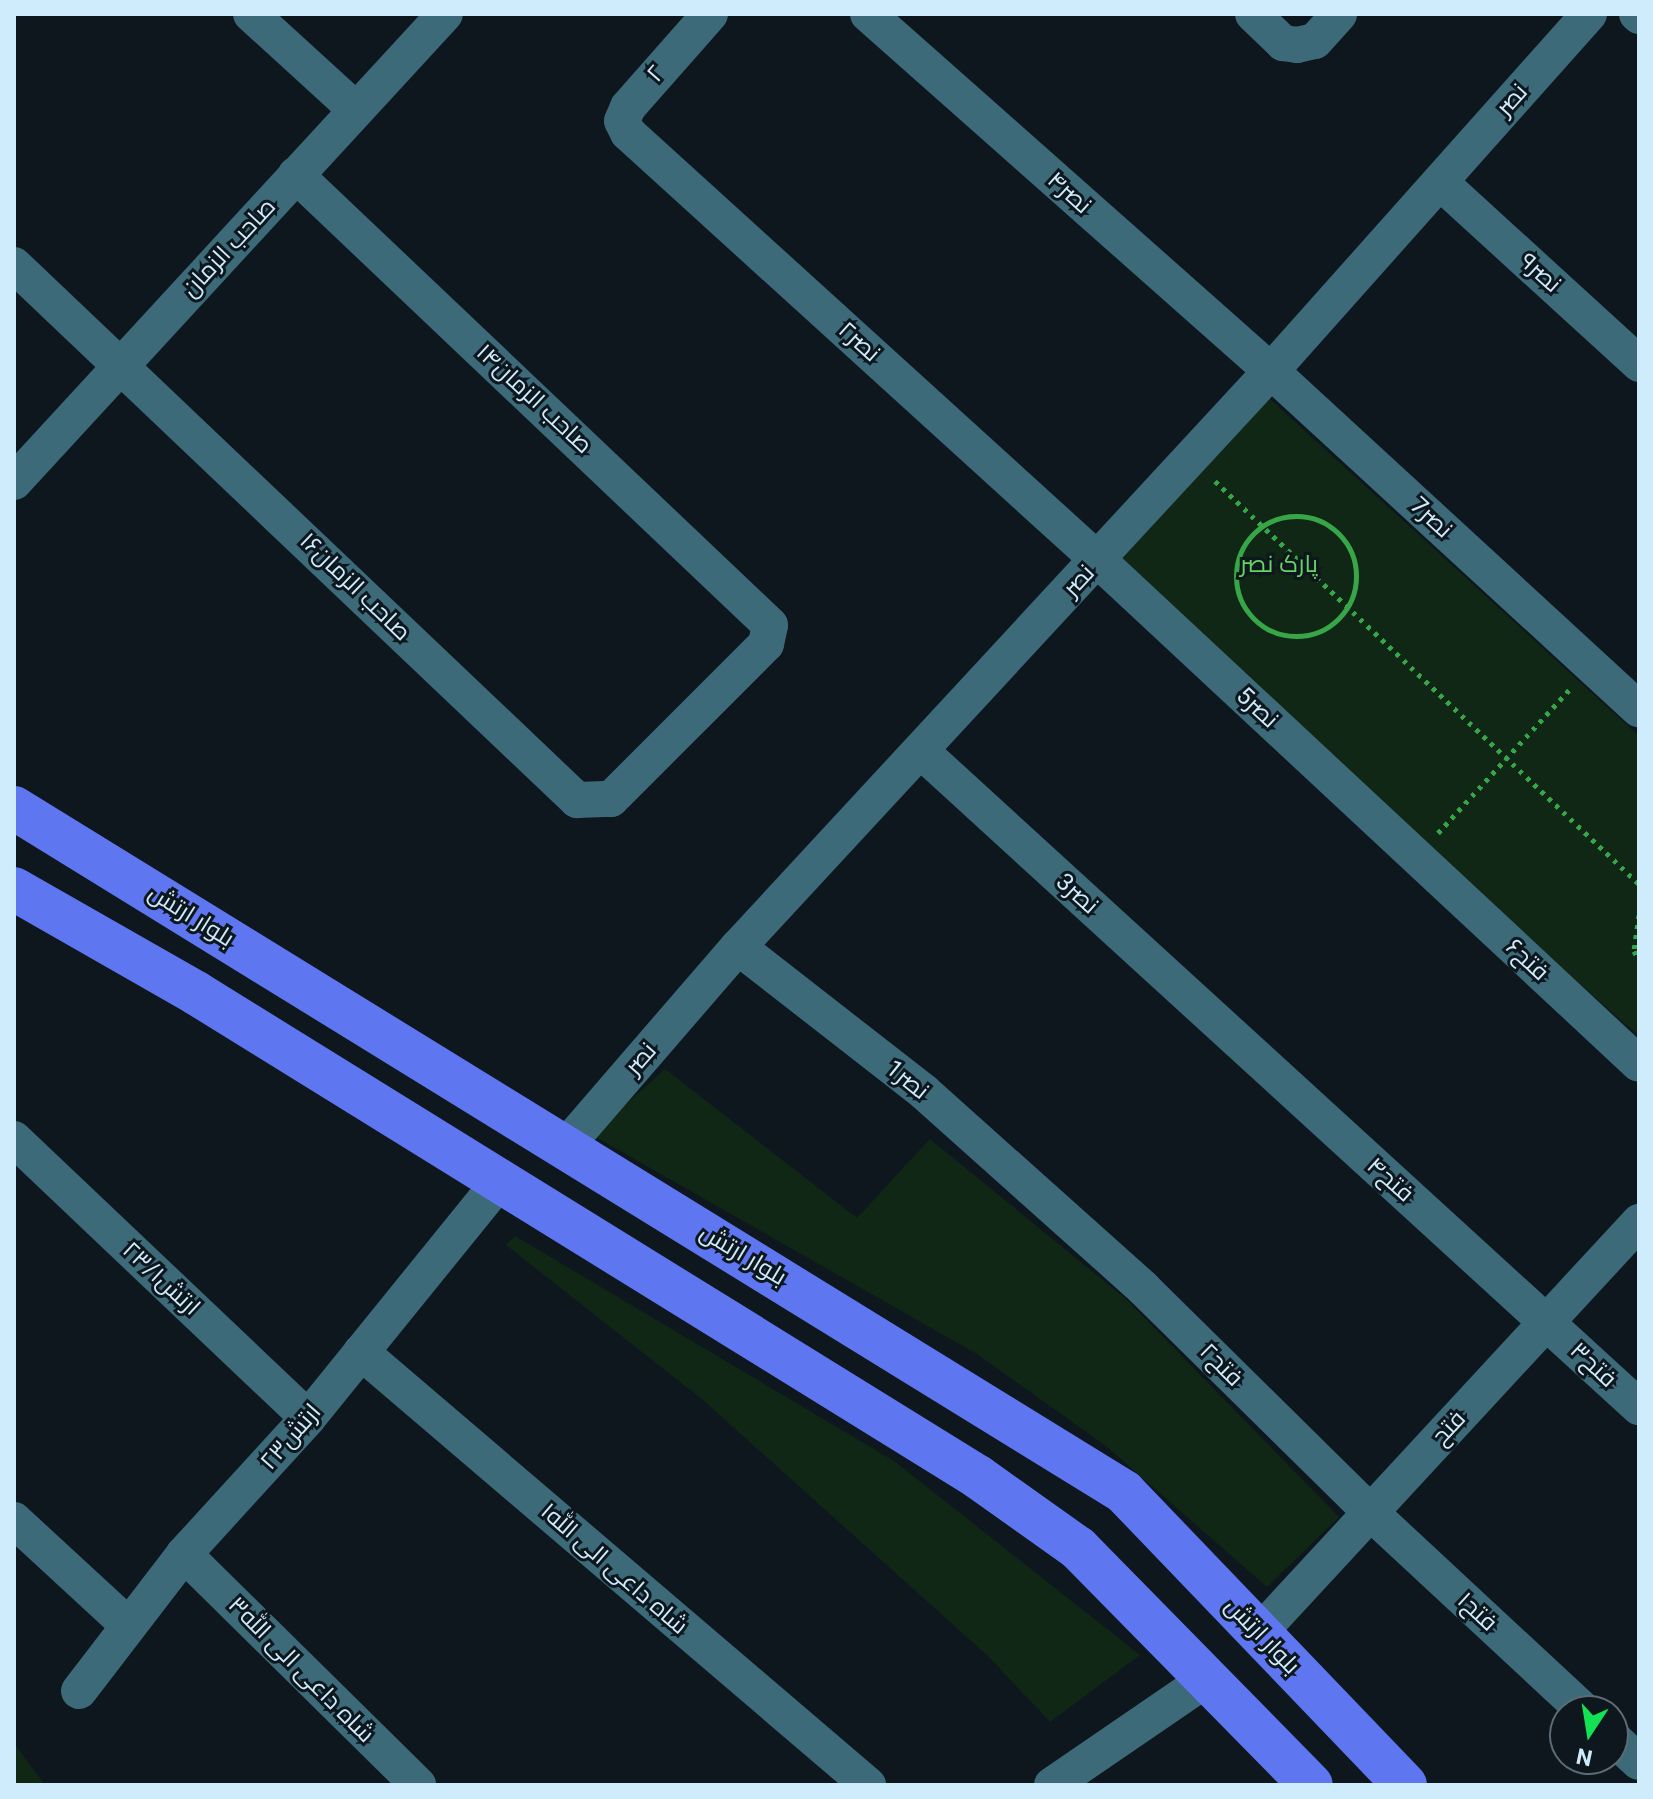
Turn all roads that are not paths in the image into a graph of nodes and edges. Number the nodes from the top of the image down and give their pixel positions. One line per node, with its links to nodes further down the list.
1 (251, 14): 8 (street)
2 (445, 14): 8 (street, صاحب الزمان)
3 (868, 14): 15 (street, ۴نصر)
4 (1253, 14): 5 (street)
5 (1339, 14)
6 (1589, 14): 11 (street, نصر)
7 (694, 19): 9 (street, ۲)
8 (356, 110): 10 (street, صاحب الزمان)
9 (622, 121): 17 (street, نصر۲)
10 (296, 175): 13 (street, صاحب الزمان); 20 (street, صاحب الزمان۱۴)
11 (1440, 182): 14 (street, ۹نصر); 15 (street, نصر)
12 (14, 265): 13 (street, صاحب الزمان۱۶)
13 (123, 364): 16 (street, صاحب الزمان); 20 (street, صاحب الزمان۱۶)
14 (1639, 364)
15 (1271, 371): 17 (street, نصر); 18 (street, 7نصر)
16 (14, 482)
17 (1098, 560): 19 (street, نصر); 22 (street, 5نصر)
18 (1639, 709)
19 (921, 751): 24 (street, نصر); 25 (street, 3نصر)
20 (592, 802)
21 (14, 808): 28 (main road, بلوار ارتش)
22 (1416, 856): 26 (street, ۶فتح)
23 (14, 889): 29 (main road)
24 (738, 947): 28 (street, نصر); 30 (street, 1نصر)
25 (1234, 1037): 32 (street, فتح۴)
26 (1639, 1064)
27 (14, 1139): 35 (street, ۲۳/۱ارتش)
28 (566, 1146): 40 (main road, بلوار ارتش)
29 (500, 1181): 33 (street, ارتش۲۳); 41 (main road)
30 (1069, 1222): 36 (street, ۲فتح)
31 (1639, 1222): 32 (street, فتح)
32 (1547, 1322): 34 (street, ۳فتح); 36 (street, فتح)
33 (361, 1352): 35 (street, ارتش۲۳); 45 (street, شاه داعی الی الله۱)
34 (1639, 1407)
35 (308, 1418): 38 (street, ارتش۲۳)
36 (1370, 1512): 40 (street, فتح); 43 (street, ۱فتح)
37 (14, 1520): 39 (street)
38 (184, 1554): 39 (street, ارتش۲۳); 44 (street, شاه داعی الی الله۳)
39 (129, 1626): 42 (street, ارتش۲۳)
40 (1259, 1633): 48 (main road, بلوار ارتش)
41 (1207, 1679): 46 (street); 47 (main road)
42 (79, 1691)
43 (1567, 1695)
44 (418, 1785)
45 (868, 1785)
46 (1052, 1785)
47 (1311, 1785)
48 (1405, 1785)

